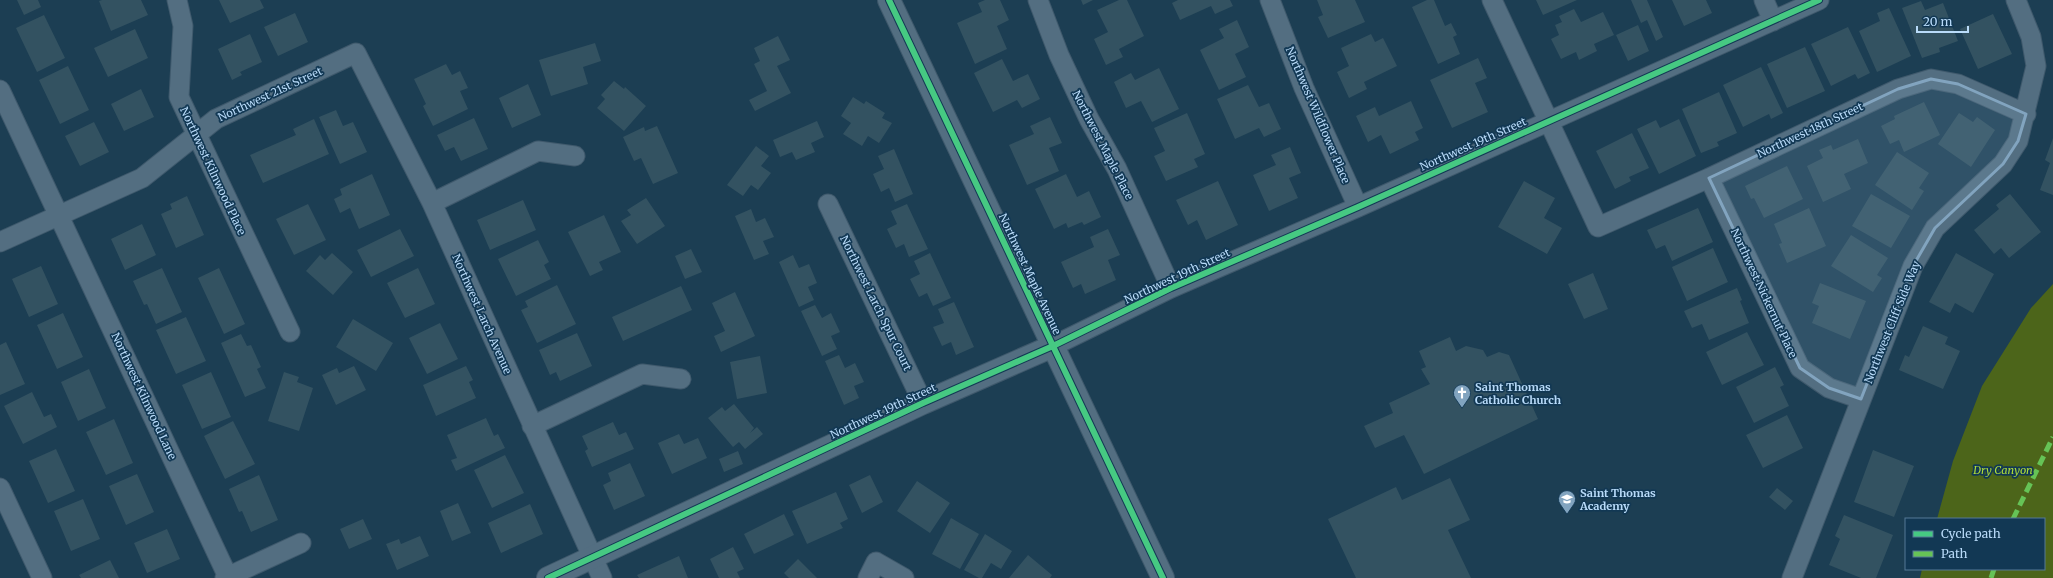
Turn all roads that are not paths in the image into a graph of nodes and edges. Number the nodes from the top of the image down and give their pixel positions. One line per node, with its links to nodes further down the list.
1 (177, 0): 14 (street, Northwest Kilnwood Place)
2 (889, 0): 24 (main road, Northwest Maple Avenue)
3 (1038, 0): 22 (street, Northwest Maple Place)
4 (1270, 0): 19 (street, Northwest Wildflower Place)
5 (1492, 0): 13 (street)
6 (1764, 0): 9 (street)
7 (1819, 0): 9 (street, Northwest 19th Street)
8 (2016, 0): 12 (street, Northwest Cliff Side Way)
9 (1773, 21): 13 (street, Northwest 19th Street)
10 (356, 53): 14 (street, Northwest 21st Street); 17 (street, Northwest Larch Avenue)
11 (0, 90): 20 (street, Northwest Kilnwood Lane)
12 (2026, 114): 16 (street, Northwest 18th Street); 26 (street, Northwest Cliff Side Way)
13 (1548, 121): 16 (street, Northwest 18th Street); 19 (street, Northwest 19th Street)
14 (196, 135): 20 (street, Northwest 21st Street); 23 (street, Northwest Kilnwood Place)
15 (575, 156): 17 (street)
16 (1709, 178): 26 (street, Northwest Nickernut Place)
17 (432, 203): 28 (street, Northwest Larch Avenue)
18 (828, 204): 27 (street, Northwest Larch Spur Court)
19 (1358, 207): 22 (street, Northwest 19th Street)
20 (59, 216): 21 (street, Northwest 21st Street); 32 (street, Northwest Kilnwood Lane)
21 (0, 242)
22 (1171, 288): 24 (street, Northwest 19th Street)
23 (290, 332)
24 (1053, 346): 27 (main road, Northwest 19th Street); 38 (main road, Northwest Maple Avenue)
25 (681, 379): 28 (street)
26 (1861, 399): 39 (street, Northwest Cliff Side Way)
27 (923, 403): 31 (main road, Northwest 19th Street)
28 (532, 426): 31 (street, Northwest Larch Avenue)
29 (0, 488): 33 (street)
30 (301, 543): 32 (street)
31 (593, 557): 34 (main road, Northwest 19th Street); 35 (street, Northwest Larch Avenue)
32 (227, 577)
33 (42, 578)
34 (548, 578)
35 (602, 578)
36 (868, 578): 37 (street)
37 (904, 578)
38 (1163, 578)
39 (1792, 578)

